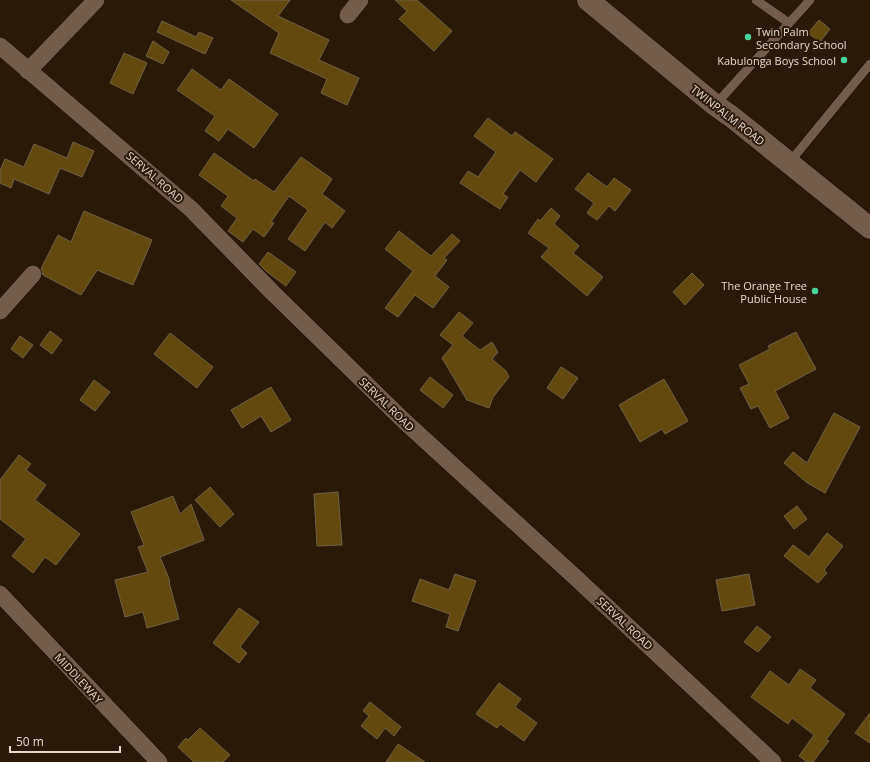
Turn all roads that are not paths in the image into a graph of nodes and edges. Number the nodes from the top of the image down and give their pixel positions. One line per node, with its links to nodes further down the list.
1 (96, 0): 10 (street)
2 (360, 0): 6 (street)
3 (588, 0): 11 (main road, TWINPALM ROAD)
4 (756, 0): 7 (lane)
5 (810, 0): 7 (lane)
6 (348, 15)
7 (789, 23): 11 (lane)
8 (0, 46): 10 (street, SERVAL ROAD)
9 (870, 64): 12 (lane)
10 (28, 71): 18 (street, SERVAL ROAD)
11 (715, 105): 12 (main road, TWINPALM ROAD)
12 (789, 163): 13 (main road, TWINPALM ROAD)
13 (870, 228)
14 (33, 274): 15 (street)
15 (0, 311)
16 (0, 594): 17 (street, MIDDLEWAY)
17 (159, 762)
18 (773, 762)

